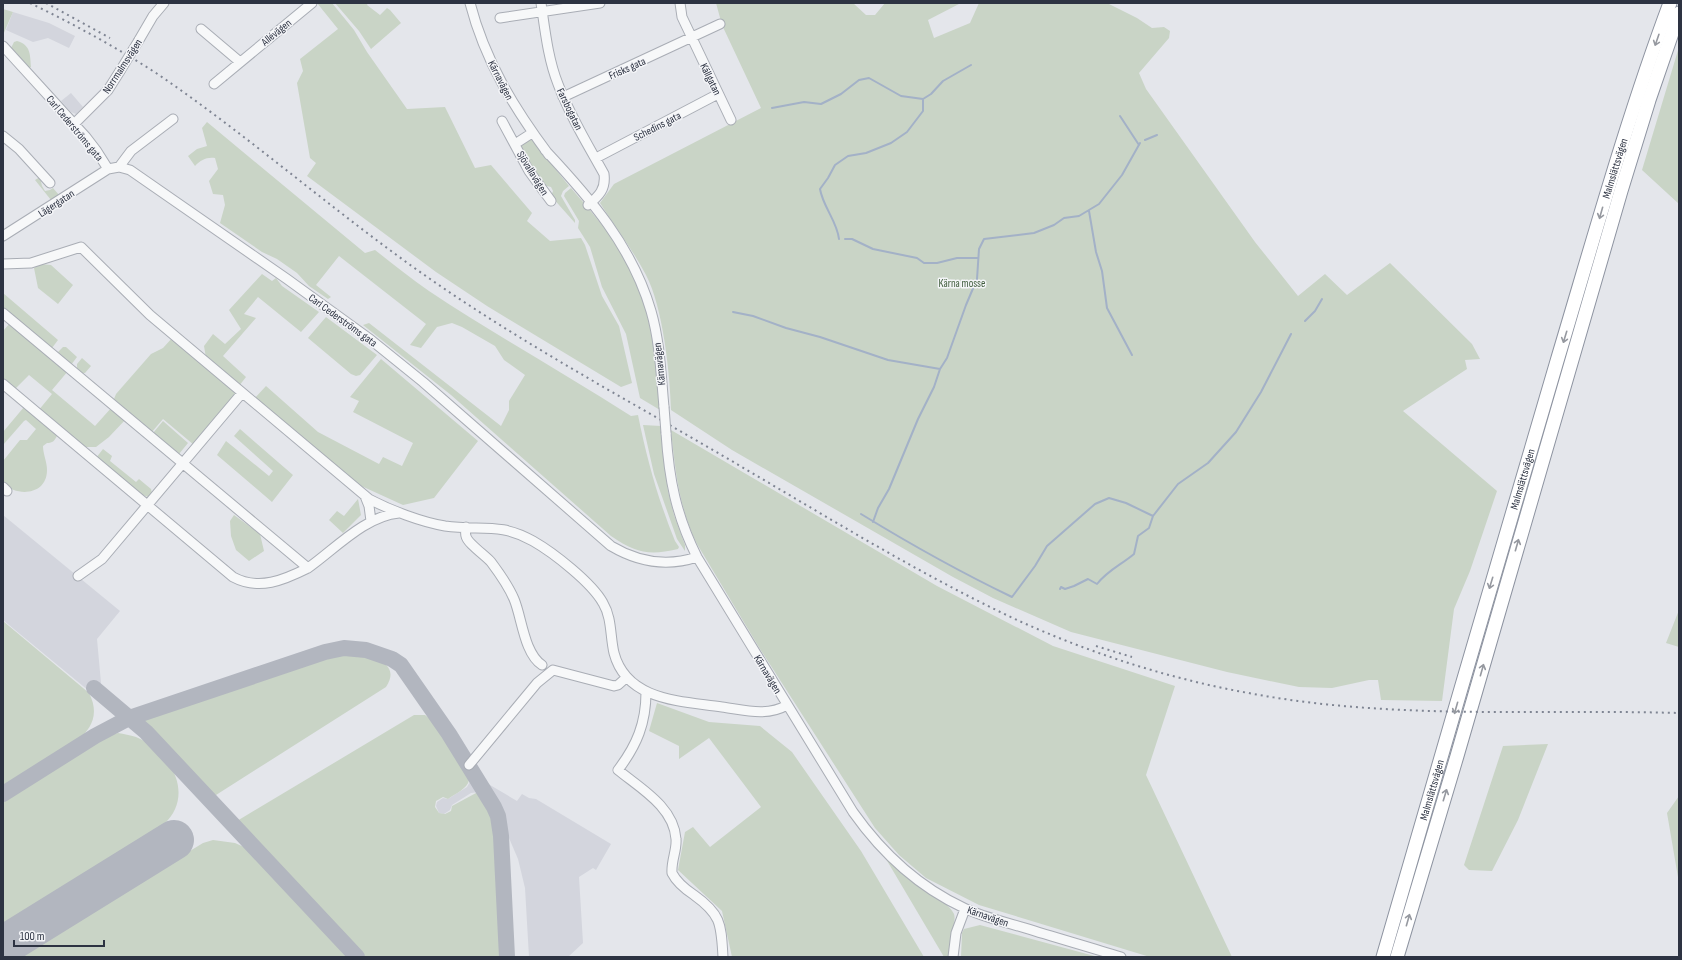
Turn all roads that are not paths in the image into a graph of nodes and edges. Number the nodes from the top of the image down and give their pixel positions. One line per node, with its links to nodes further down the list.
1 (164, 3): 21 (street, Norrmalmsvägen, bridge)
2 (312, 3): 14 (street, Allévägen)
3 (470, 3): 22 (street, Kärnavägen)
4 (600, 3): 7 (street)
5 (680, 3): 12 (street, Källgatan)
6 (1670, 3): 54 (highway, Malmslättsvägen, one-way to 54)
7 (542, 7): 9 (street); 17 (street, Farsbogatan)
8 (1679, 13): 55 (highway, Malmslättsvägen, one-way to 8)
9 (500, 18)
10 (720, 24): 12 (street)
11 (201, 29): 14 (street)
12 (691, 39): 16 (street, Källgatan); 17 (street, Frisks gata)
13 (4, 50): 21 (street, Carl Cederströms gata)
14 (240, 62): 15 (street, Allévägen)
15 (214, 84)
16 (718, 94): 19 (street, Källgatan); 25 (street, Schedins gata)
17 (564, 97): 25 (street, Farsbogatan)
18 (173, 119): 26 (street)
19 (731, 120)
20 (502, 121): 24 (street, Sjövallavägen)
21 (74, 124): 27 (street, Carl Cederströms gata)
22 (532, 133): 24 (street, Sjövallavägen); 30 (street, Kärnavägen)
23 (3, 136): 28 (street)
24 (515, 144): 29 (street, Sjövallavägen)
25 (596, 158): 30 (street, Farsbogatan)
26 (119, 167): 27 (street, Carl Cederströms gata); 42 (street, Carl Cederströms gata)
27 (108, 169): 31 (street, Lägergatan)
28 (50, 184)
29 (551, 201)
30 (590, 203): 42 (street, Kärnavägen, bridge)
31 (3, 236)
32 (3, 264): 35 (street)
33 (4, 316): 36 (street)
34 (3, 384): 38 (street)
35 (242, 393): 36 (street); 37 (street)
36 (183, 464): 38 (street); 43 (street)
37 (365, 496): 39 (street); 40 (street)
38 (147, 505): 43 (street); 44 (street)
39 (400, 513): 40 (street); 41 (street)
40 (371, 521): 43 (street)
41 (466, 527): 45 (street); 46 (street)
42 (697, 557): 48 (street, Kärnavägen)
43 (308, 568)
44 (78, 576)
45 (542, 665)
46 (627, 677): 47 (street); 49 (street)
47 (646, 692): 48 (street); 51 (street)
48 (787, 705): 50 (street, Kärnavägen)
49 (469, 765)
50 (965, 909): 52 (street); 53 (street, Kärnavägen)
51 (723, 957)
52 (953, 957)
53 (1121, 957)
54 (1383, 957)
55 (1397, 957)

